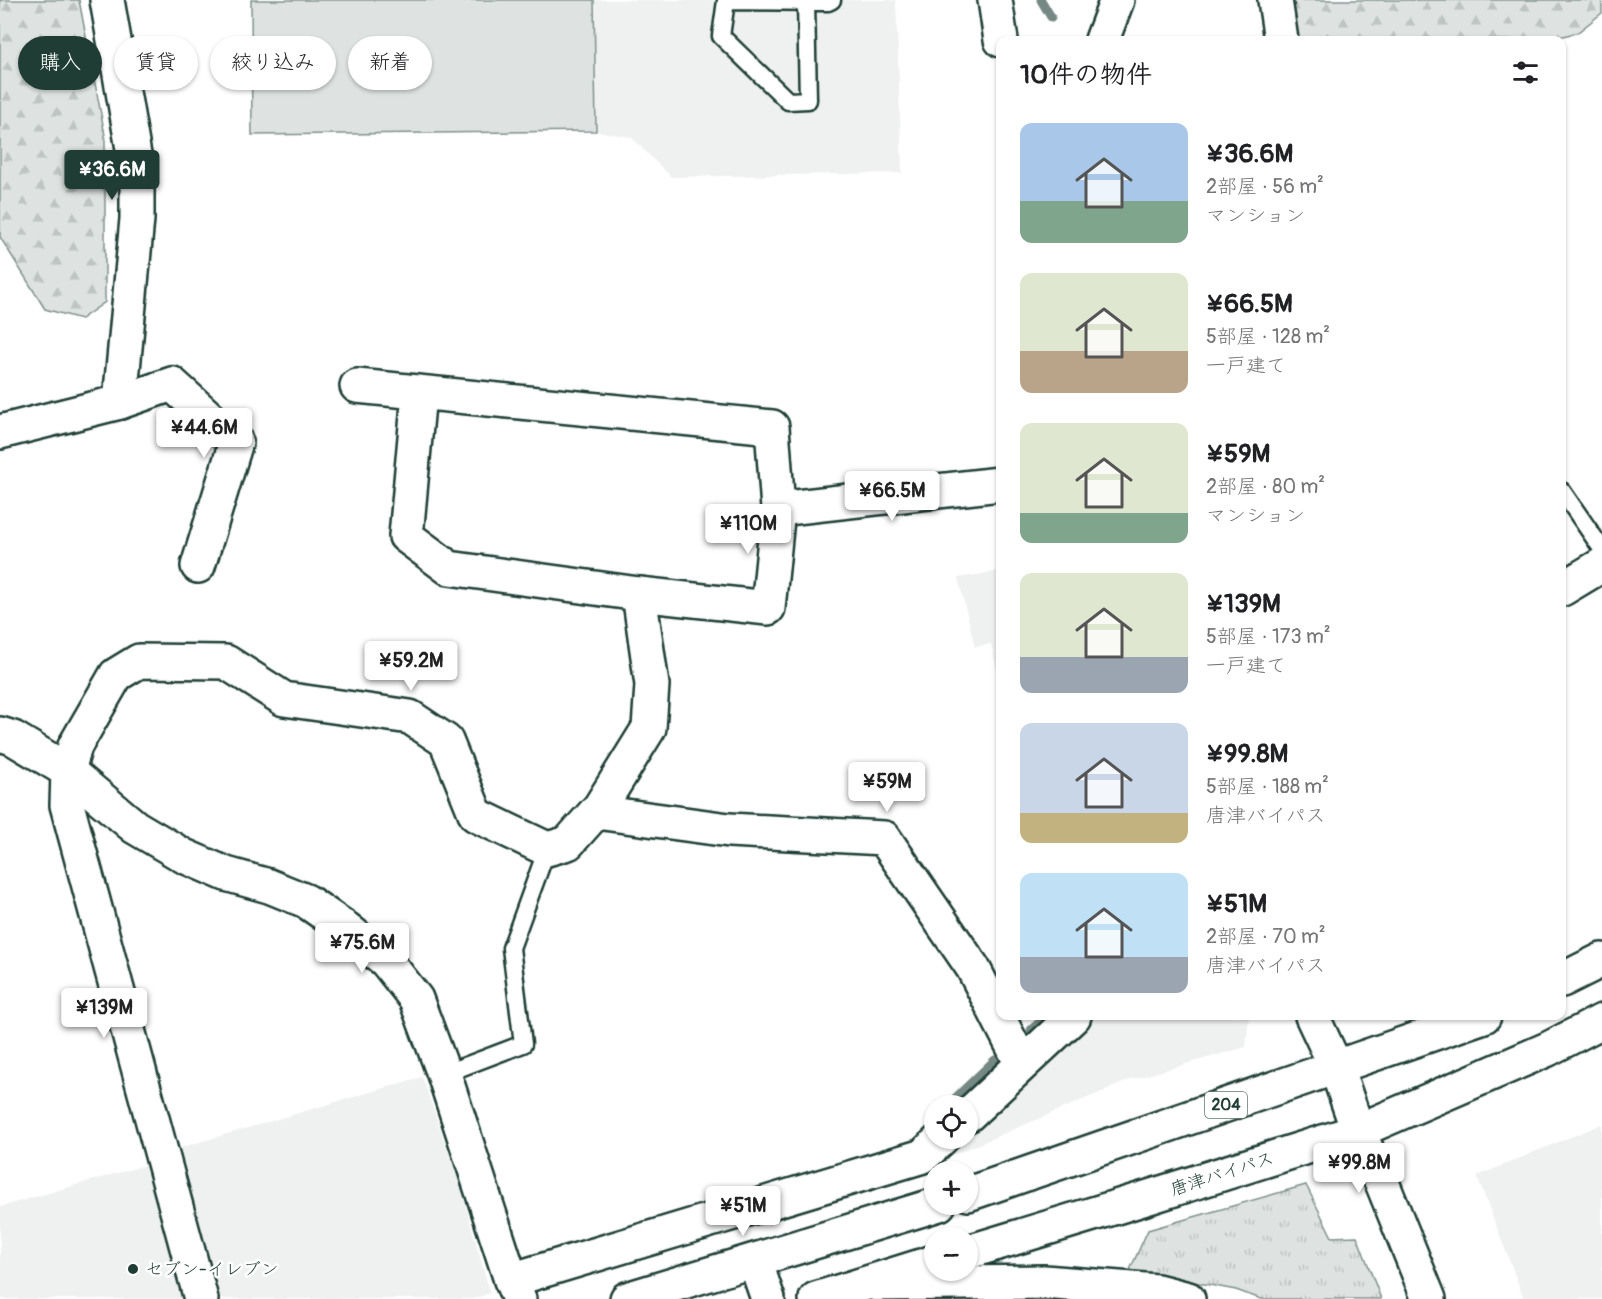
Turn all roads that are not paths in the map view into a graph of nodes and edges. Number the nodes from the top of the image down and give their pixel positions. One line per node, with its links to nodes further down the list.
1 (107, 0): 12 (main road)
2 (832, 0): 6 (lane)
3 (995, 0): 7 (main road)
4 (1117, 0): 8 (main road)
5 (1275, 0): 9 (main road)
6 (806, 2): 6 (lane)
7 (1000, 36)
8 (1104, 36)
9 (1280, 36)
10 (357, 386): 11 (main road)
11 (419, 393): 16 (main road); 21 (main road)
12 (120, 402): 13 (main road); 19 (main road)
13 (0, 432)
14 (996, 484): 16 (main road)
15 (1566, 497): 17 (lane)
16 (778, 509): 21 (main road)
17 (1602, 549)
18 (1602, 565): 20 (main road)
19 (198, 566)
20 (1566, 587)
21 (639, 594): 24 (main road)
22 (0, 734): 23 (main road)
23 (68, 771): 25 (main road); 36 (main road); 47 (main road)
24 (596, 812): 25 (main road); 28 (main road)
25 (547, 849): 36 (lane)
26 (1602, 960): 27 (main road)
27 (1566, 978)
28 (996, 1014)
29 (999, 1020): 34 (main road)
30 (1070, 1020): 34 (main road)
31 (1314, 1020): 35 (main road)
32 (1472, 1020): 35 (main road, 204)
33 (1602, 1021): 38 (main road, 唐津バイパス)
34 (1022, 1064): 37 (main road)
35 (1336, 1067): 38 (main road); 40 (main road, 204)
36 (444, 1074): 46 (main road)
37 (978, 1106)
38 (1358, 1131): 42 (main road, 唐津バイパス); 52 (main road)
39 (930, 1149): 46 (main road)
40 (978, 1191)
41 (924, 1209): 43 (main road)
42 (978, 1249)
43 (755, 1261): 48 (main road); 49 (main road)
44 (924, 1265): 45 (main road)
45 (859, 1284): 50 (main road); 51 (main road)
46 (515, 1290)
47 (201, 1299)
48 (627, 1299)
49 (768, 1299)
50 (816, 1299)
51 (1188, 1299)
52 (1430, 1299)

